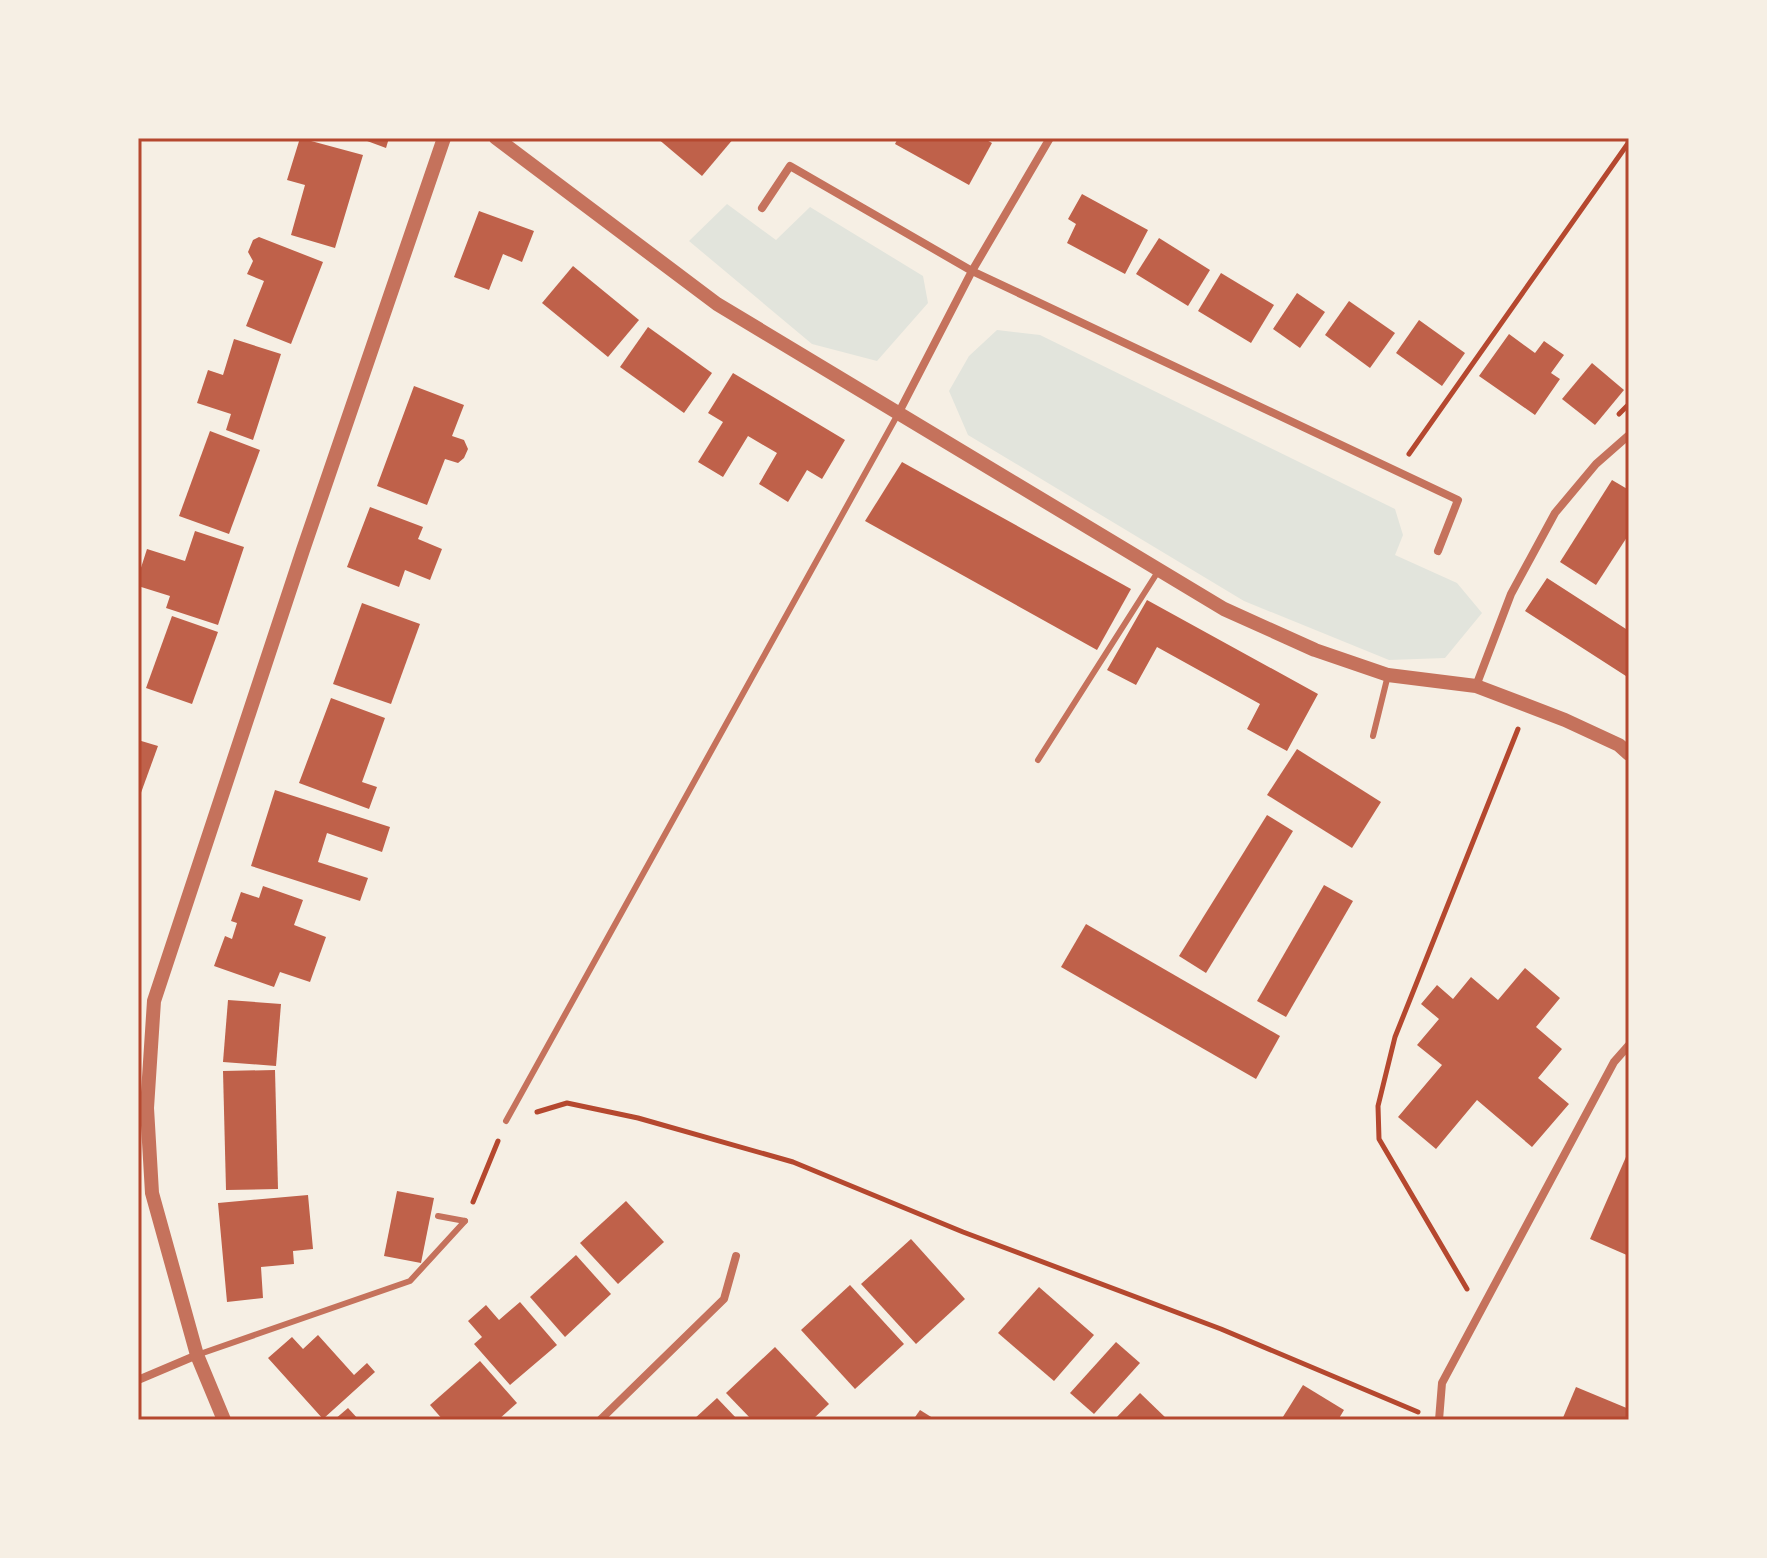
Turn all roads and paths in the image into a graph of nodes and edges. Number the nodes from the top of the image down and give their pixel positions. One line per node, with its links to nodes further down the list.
1 (444, 138): 19 (street)
2 (496, 138): 7 (street)
3 (1050, 138): 6 (street)
4 (1629, 142): 9 (path)
5 (762, 208): 6 (street)
6 (972, 271): 7 (street); 9 (street)
7 (898, 414): 11 (street); 20 (lane)
8 (1629, 435): 13 (street)
9 (1397, 471): 10 (street)
10 (1438, 551)
11 (1159, 570): 12 (street); 17 (lane)
12 (1388, 675): 13 (street); 15 (lane)
13 (1476, 686): 16 (street)
14 (1517, 731): 24 (path)
15 (1373, 736)
16 (1629, 754)
17 (1038, 760)
18 (1629, 1045): 24 (street)
19 (143, 1109): 25 (street)
20 (506, 1121): 22 (path); 27 (path)
21 (438, 1216): 22 (lane)
22 (465, 1221): 25 (lane)
23 (736, 1256): 29 (street)
24 (1480, 1312): 30 (street)
25 (197, 1355): 26 (street); 28 (street)
26 (138, 1380)
27 (1423, 1414)
28 (224, 1420)
29 (600, 1420)
30 (1439, 1420)

